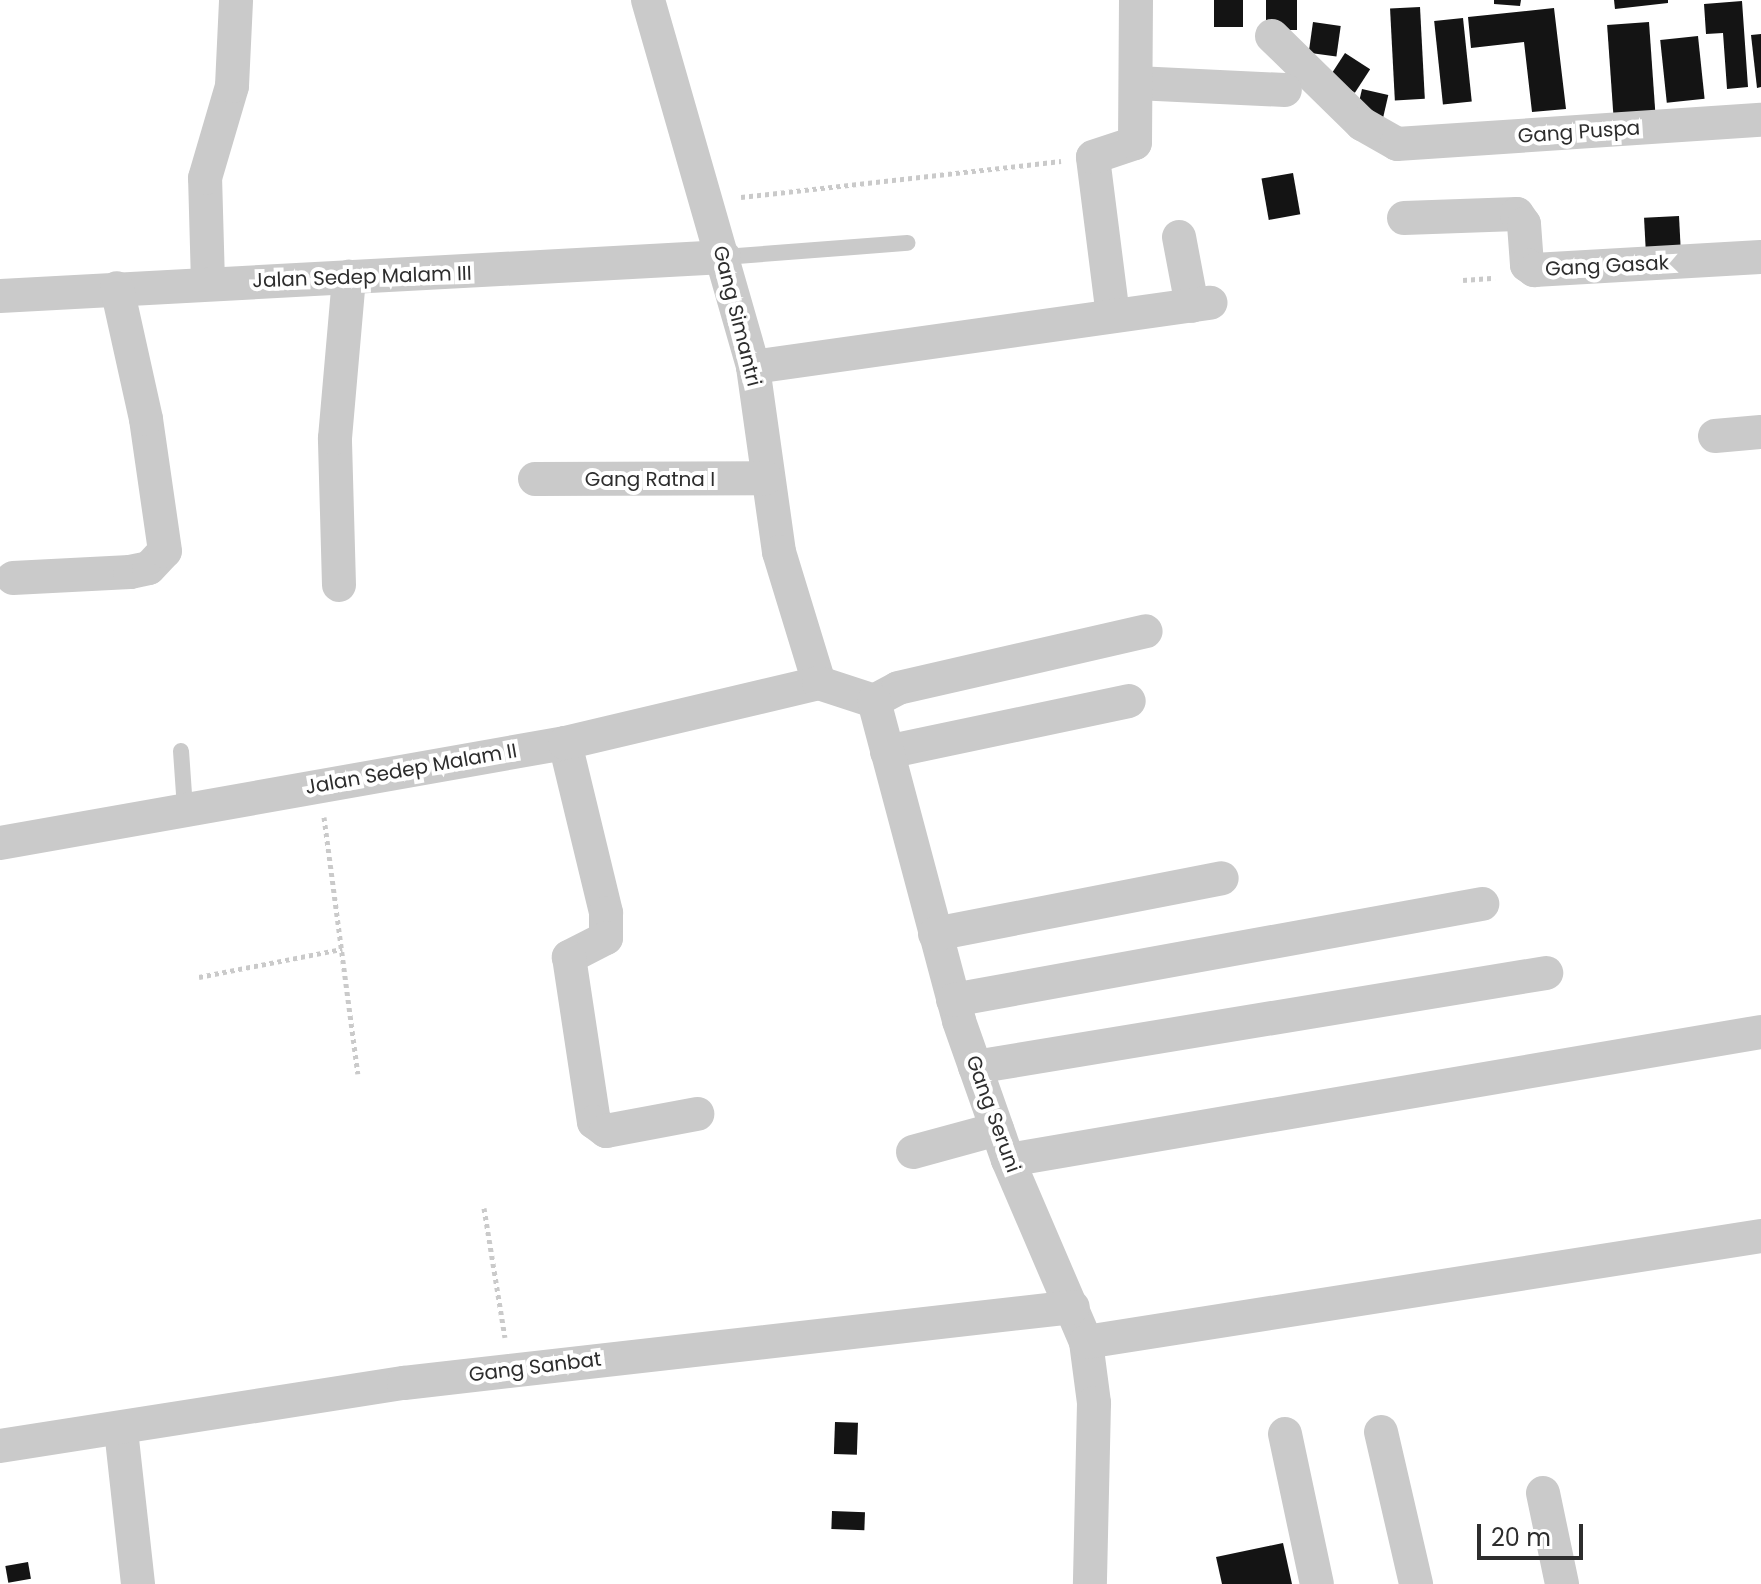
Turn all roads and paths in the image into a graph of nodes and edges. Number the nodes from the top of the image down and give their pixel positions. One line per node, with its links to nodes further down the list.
1 (236, 0): 16 (street)
2 (648, 0): 9 (street, Gang Simantri)
3 (1136, 0): 5 (street)
4 (1272, 36): 7 (street, Gang Puspa)
5 (1136, 83): 6 (street); 8 (street)
6 (1285, 90)
7 (1761, 120)
8 (1093, 157): 9 (path); 19 (street)
9 (706, 201): 13 (street, Gang Simantri)
10 (1404, 218): 14 (street, Gang Gasak)
11 (1179, 237): 19 (street)
12 (907, 243): 13 (lane)
13 (724, 257): 15 (street, Jalan Sedep Malam III); 20 (street, Gang Simantri)
14 (1761, 257)
15 (349, 277): 16 (street, Jalan Sedep Malam III); 26 (street)
16 (208, 283): 17 (street, Jalan Sedep Malam III)
17 (117, 288): 18 (street, Jalan Sedep Malam III); 25 (street)
18 (0, 296)
19 (1113, 316): 20 (street)
20 (753, 367): 23 (street, Gang Simantri)
21 (1761, 432): 22 (street)
22 (1715, 436)
23 (765, 478): 24 (street, Gang Ratna I); 28 (street, Gang Simantri)
24 (535, 479)
25 (13, 578)
26 (339, 585)
27 (1146, 631): 29 (street)
28 (819, 683): 29 (street); 31 (street, Jalan Sedep Malam II)
29 (874, 701): 33 (street, Gang Seruni)
30 (1129, 701): 33 (street)
31 (565, 743): 34 (street, Jalan Sedep Malam II); 47 (street)
32 (181, 751): 35 (lane)
33 (887, 752): 39 (street, Gang Seruni)
34 (320, 785): 35 (street, Jalan Sedep Malam II); 40 (path)
35 (185, 808): 36 (street, Jalan Sedep Malam II)
36 (0, 843)
37 (1222, 878): 39 (street)
38 (1482, 904): 43 (street)
39 (935, 934): 43 (street, Gang Seruni)
40 (342, 949): 42 (path); 46 (path)
41 (1546, 973): 45 (street)
42 (199, 977)
43 (953, 1000): 45 (street, Gang Seruni)
44 (1761, 1032): 48 (street)
45 (975, 1067): 48 (street, Gang Seruni)
46 (358, 1074)
47 (697, 1114)
48 (1002, 1145): 49 (street); 52 (street, Gang Seruni)
49 (913, 1152)
50 (484, 1208): 54 (path)
51 (1761, 1236): 53 (street)
52 (1073, 1307): 53 (street, Gang Seruni); 54 (street, Gang Sanbat)
53 (1086, 1342): 61 (street, Gang Seruni)
54 (510, 1370): 55 (street, Gang Sanbat)
55 (121, 1430): 58 (street, Gang Sanbat); 60 (street)
56 (1381, 1432): 63 (street)
57 (1285, 1434): 62 (street)
58 (0, 1446)
59 (1543, 1493): 64 (street)
60 (138, 1584)
61 (1090, 1584)
62 (1317, 1584)
63 (1416, 1584)
64 (1562, 1584)

